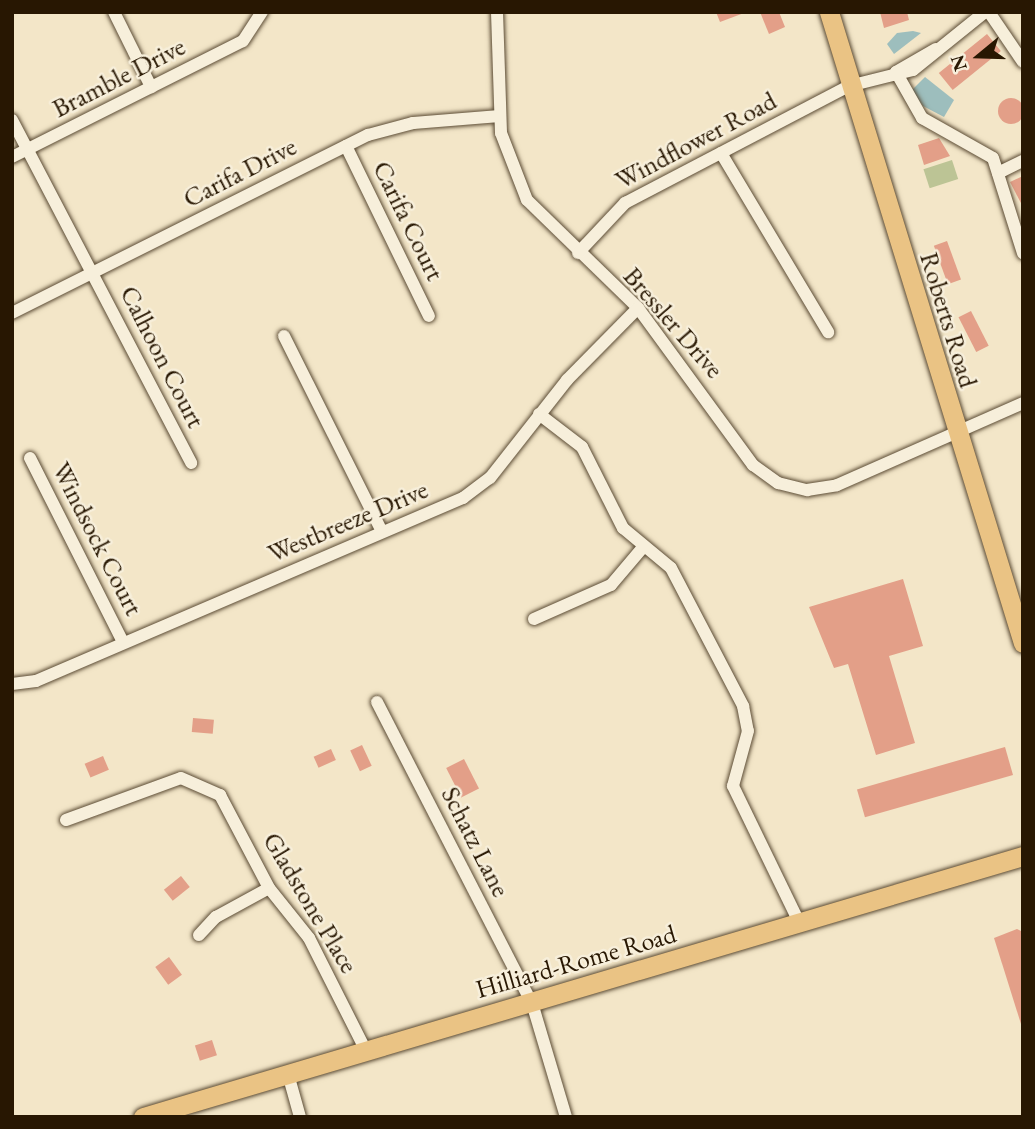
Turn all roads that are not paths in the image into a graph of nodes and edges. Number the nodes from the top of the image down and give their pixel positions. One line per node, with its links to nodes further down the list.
1 (114, 12): 9 (street)
2 (497, 12): 10 (street, Bressler Drive)
3 (828, 12): 8 (main road, Roberts Road)
4 (987, 12): 6 (street); 7 (street, Windflower Road)
5 (262, 17): 9 (street, Bramble Drive)
6 (1023, 62)
7 (896, 72): 8 (street, Windflower Road); 17 (street)
8 (849, 86): 14 (street, Windflower Road); 28 (main road, Roberts Road)
9 (151, 87): 13 (street, Bramble Drive)
10 (500, 116): 12 (street, Carifa Drive); 18 (street, Bressler Drive)
11 (12, 120): 13 (street, Calhoon Court)
12 (346, 146): 20 (street, Carifa Drive); 23 (street, Carifa Court)
13 (27, 150): 15 (street, Bramble Drive); 20 (street, Calhoon Court)
14 (721, 153): 18 (street, Windflower Road); 24 (street)
15 (12, 157)
16 (1023, 161): 17 (street)
17 (998, 173): 19 (street)
18 (579, 253): 21 (street, Bressler Drive)
19 (1023, 253)
20 (93, 272): 22 (street, Carifa Drive); 30 (street, Calhoon Court)
21 (638, 309): 27 (street, Westbreeze Drive); 28 (street, Bressler Drive)
22 (12, 313)
23 (429, 316)
24 (828, 332)
25 (284, 336): 31 (street)
26 (1023, 403): 28 (street, Bressler Drive)
27 (539, 414): 31 (street, Westbreeze Drive); 32 (street)
28 (957, 436): 35 (main road, Roberts Road)
29 (30, 457): 34 (street, Windsock Court)
30 (191, 463)
31 (382, 532): 34 (street, Westbreeze Drive)
32 (644, 546): 33 (street); 41 (street)
33 (534, 619)
34 (123, 642): 36 (street, Westbreeze Drive)
35 (1023, 643)
36 (12, 684)
37 (377, 702): 43 (street, Schatz Lane)
38 (66, 820): 40 (street, Gladstone Place)
39 (1023, 856): 41 (main road, Hilliard-Rome Road)
40 (269, 888): 42 (street); 44 (street, Gladstone Place)
41 (800, 923): 43 (main road, Hilliard-Rome Road)
42 (199, 935)
43 (532, 1003): 44 (main road, Hilliard-Rome Road); 48 (street, Schatz Lane)
44 (366, 1051): 45 (main road, Hilliard-Rome Road)
45 (288, 1074): 46 (main road, Hilliard-Rome Road); 47 (street)
46 (143, 1117)
47 (300, 1117)
48 (566, 1117)

